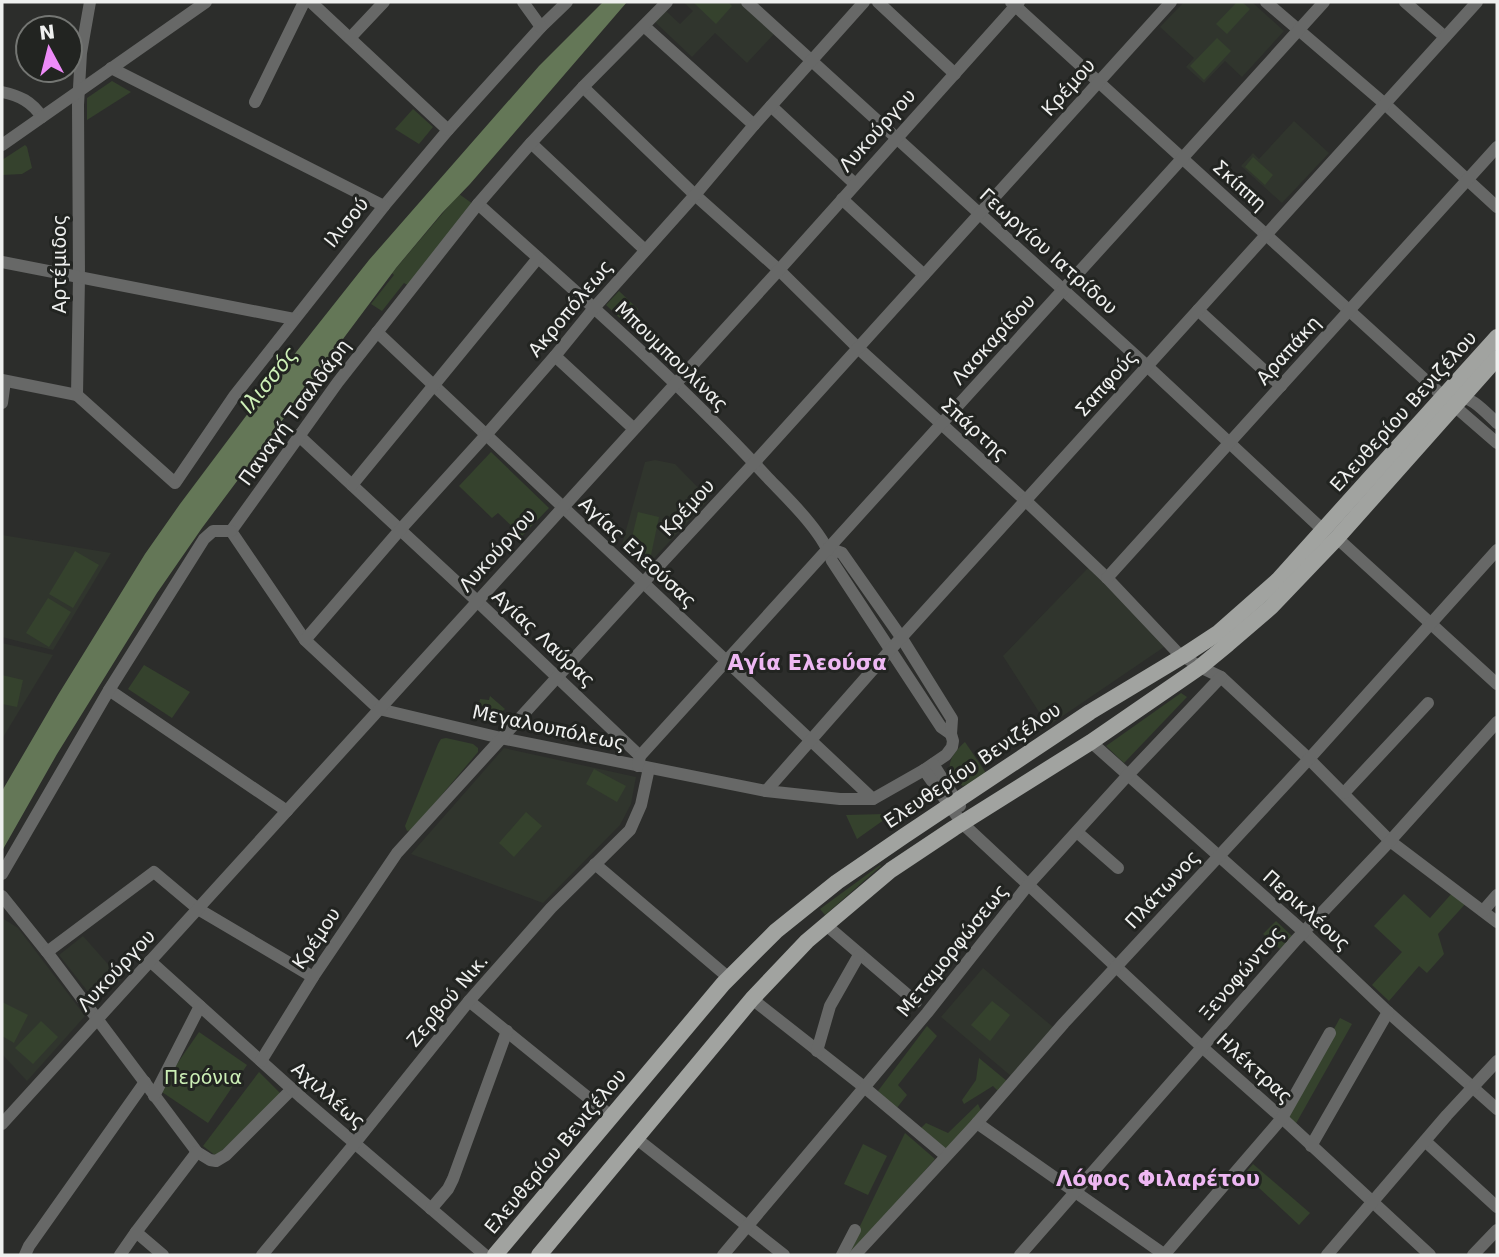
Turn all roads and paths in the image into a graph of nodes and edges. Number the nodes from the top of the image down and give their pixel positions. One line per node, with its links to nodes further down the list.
1 (90, 2): 28 (street, Αρτέμιδος)
2 (206, 2): 24 (street)
3 (304, 2): 30 (street)
4 (311, 2): 22 (street)
5 (384, 2): 22 (street)
6 (523, 2): 19 (street)
7 (568, 2): 19 (street, Ιλισού)
8 (667, 2): 18 (street, Παναγή Τσαλδάρη)
9 (747, 2): 23 (street, Γεωργίου Ιατρίδου)
10 (864, 2): 23 (street, Ακροπόλεως)
11 (878, 2): 25 (street)
12 (1266, 2): 20 (street)
13 (1324, 2): 20 (street, Λασκαρίδου)
14 (1405, 2): 21 (street)
15 (1477, 2): 21 (street, Σαπφούς)
16 (1015, 3): 25 (street, Λυκούργου); 26 (street, Σκίππη)
17 (1163, 4): 26 (street, Κρέμου)
18 (644, 26): 27 (street, Παναγή Τσαλδάρη); 34 (street)
19 (541, 27): 35 (street, Ιλισού)
20 (1298, 30): 31 (street); 40 (street, Λασκαρίδου)
21 (1445, 37): 31 (street, Σαπφούς)
22 (349, 38): 35 (street)
23 (812, 60): 32 (street, Ακροπόλεως); 36 (street, Γεωργίου Ιατρίδου)
24 (111, 68): 28 (street); 46 (street)
25 (955, 74): 36 (street, Λυκούργου)
26 (1099, 82): 40 (street, Σκίππη); 48 (street, Κρέμου)
27 (583, 87): 37 (street, Παναγή Τσαλδάρη); 43 (street, Σπάρτης)
28 (78, 90): 33 (street); 55 (street, Αρτέμιδος)
29 (2, 92): 33 (street)
30 (255, 102)
31 (1385, 104): 41 (street); 49 (street, Σαπφούς)
32 (771, 106): 34 (street, Ακροπόλεως); 42 (street)
33 (41, 117): 38 (street)
34 (754, 125): 43 (street, Ακροπόλεως)
35 (449, 130): 46 (street, Ιλισού)
36 (896, 138): 42 (street, Λυκούργου); 48 (street, Γεωργίου Ιατρίδου)
37 (531, 143): 45 (street, Παναγή Τσαλδάρη); 50 (street)
38 (2, 145)
39 (1497, 147): 41 (street, Αραπάκη)
40 (1182, 158): 49 (street, Σκίππη); 56 (street, Λασκαρίδου)
41 (1468, 180): 47 (street); 59 (street, Αραπάκη)
42 (855, 184): 44 (street, Λυκούργου)
43 (695, 195): 50 (street, Ακροπόλεως); 53 (street, Σπάρτης)
44 (842, 199): 53 (street, Λυκούργου); 54 (street)
45 (478, 204): 51 (street, Μπουμπουλίνας); 61 (street, Παναγή Τσαλδάρη)
46 (384, 206): 60 (street, Ιλισού)
47 (1497, 207)
48 (979, 214): 54 (street, Κρέμου); 56 (street, Γεωργίου Ιατρίδου)
49 (1266, 235): 58 (street, Σαπφούς); 59 (street, Σκίππη)
50 (645, 250): 57 (street, Ακροπόλεως)
51 (538, 258): 57 (street, Μπουμπουλίνας); 69 (street)
52 (2, 262): 55 (street)
53 (779, 270): 63 (street, Σπάρτης); 68 (street, Λυκούργου)
54 (924, 275): 63 (street, Κρέμου)
55 (79, 277): 60 (street); 71 (street, Αρτέμιδος)
56 (1063, 289): 66 (street, Γεωργίου Ιατρίδου); 74 (street, Λασκαρίδου)
57 (594, 308): 64 (street, Ακροπόλεως); 68 (street, Μπουμπουλίνας)
58 (1198, 310): 66 (street, Σαπφούς); 70 (street)
59 (1349, 310): 70 (street, Αραπάκη); 72 (street, Σκίππη)
60 (294, 319): 71 (street, Ιλισού)
61 (377, 332): 69 (street, Αγίας Ελεούσας); 77 (street, Παναγή Τσαλδάρη)
62 (1497, 337): 72 (main road, Ελευθερίου Βενιζέλου)
63 (858, 348): 74 (street, Σπάρτης); 81 (street, Κρέμου)
64 (555, 356): 76 (street); 78 (street, Ακροπόλεως)
65 (1497, 358): 72 (main road, Ελευθερίου Βενιζέλου)
66 (1147, 366): 79 (street, Γεωργίου Ιατρίδου); 83 (street, Σαπφούς)
67 (3, 380): 71 (street); 73 (street)
68 (674, 384): 76 (street, Λυκούργου); 81 (street, Μπουμπουλίνας)
69 (433, 385): 78 (street, Αγίας Ελεούσας); 82 (street)
70 (1281, 386): 79 (street, Αραπάκη)
71 (77, 395)
72 (1454, 400): 75 (street); 80 (street); 87 (main road, Ελευθερίου Βενιζέλου)
73 (2, 403)
74 (941, 424): 83 (street, Σπάρτης); 88 (street, Λασκαρίδου)
75 (1497, 424)
76 (634, 428): 84 (street, Λυκούργου)
77 (298, 435): 82 (street, Αγίας Λαύρας); 85 (street, Παναγή Τσαλδάρη)
78 (486, 435): 84 (street, Αγίας Ελεούσας); 86 (street, Ακροπόλεως)
79 (1229, 443): 87 (street, Γεωργίου Ιατρίδου); 90 (street, Αραπάκη)
80 (1497, 443)
81 (754, 463): 88 (street, Μπουμπουλίνας); 91 (street, Κρέμου)
82 (352, 485): 86 (street, Αγίας Λαύρας)
83 (1026, 501): 90 (street, Σπάρτης); 94 (street, Σαπφούς)
84 (562, 507): 91 (street, Αγίας Ελεούσας); 92 (street, Λυκούργου)
85 (231, 531): 95 (street, Μεγαλουπόλεως); 103 (street)
86 (399, 531): 92 (street, Αγίας Λαύρας); 95 (street, Ακροπόλεως)
87 (1330, 534): 93 (street, Γεωργίου Ιατρίδου); 97 (main road, Ελευθερίου Βενιζέλου); 99 (main road, Ελευθερίου Βενιζέλου)
88 (828, 548): 94 (street, Μπουμπουλίνας); 96 (street, Μπουμπουλίνας); 98 (street, Λασκαρίδου)
89 (1497, 550): 93 (street, Πλάτωνος)
90 (1107, 578): 97 (street, Σπάρτης)
91 (643, 583): 98 (street, Αγίας Ελεούσας); 100 (street, Κρέμου)
92 (477, 601): 100 (street, Αγίας Λαύρας); 105 (street, Λυκούργου)
93 (1432, 623): 102 (street, Γεωργίου Ιατρίδου); 111 (street, Πλάτωνος)
94 (901, 638): 96 (street, Σαπφούς); 107 (street, Μπουμπουλίνας)
95 (305, 640): 105 (street, Μεγαλουπόλεως)
96 (891, 649): 107 (street, Μπουμπουλίνας); 109 (street, Σαπφούς)
97 (1184, 656): 99 (street, Σπάρτης); 118 (main road, Ελευθερίου Βενιζέλου)
98 (726, 661): 109 (street, Αγίας Ελεούσας); 112 (street, Λασκαρίδου)
99 (1200, 667): 101 (street, Σπάρτης); 110 (main road, Ελευθερίου Βενιζέλου)
100 (557, 676): 108 (street, Κρέμου); 112 (street, Αγίας Λαύρας)
101 (1221, 677): 111 (street, Σπάρτης); 114 (street, Μεταμορφώσεως)
102 (1497, 684)
103 (109, 690): 119 (street); 126 (street)
104 (1428, 703): 116 (street)
105 (379, 709): 108 (street, Μεγαλουπόλεως); 119 (street, Λυκούργου)
106 (1497, 722): 122 (street, Ξενοφώντος)
107 (951, 734): 113 (street)
108 (501, 738): 112 (street, Μεγαλουπόλεως); 139 (street, Κρέμου)
109 (810, 740): 115 (street, Σαπφούς); 117 (street, Αγίας Ελεούσας)
110 (1091, 742): 114 (street, Περικλέους); 120 (main road, Ελευθερίου Βενιζέλου)
111 (1309, 760): 116 (street, Σπάρτης); 123 (street, Πλάτωνος)
112 (642, 763): 115 (street, Μεγαλουπόλεως); 124 (street, Ζερβού Νικ.)
113 (928, 767): 117 (street, Μεγαλουπόλεως); 118 (street)
114 (1128, 775): 121 (street, Μεταμορφώσεως); 123 (street, Περικλέους)
115 (766, 791): 117 (street, Μεγαλουπόλεως)
116 (1344, 793): 122 (street, Σπάρτης)
117 (873, 799)
118 (953, 803): 120 (street); 140 (main road, Ελευθερίου Βενιζέλου)
119 (287, 811): 130 (street, Λυκούργου)
120 (962, 823): 127 (street, Ηλέκτρας); 133 (main road, Ελευθερίου Βενιζέλου)
121 (1077, 832): 125 (street); 127 (street, Μεταμορφώσεως)
122 (1390, 841): 131 (street, Σπάρτης); 134 (street, Ξενοφώντος)
123 (1218, 857): 134 (street, Περικλέους); 138 (street, Πλάτωνος)
124 (595, 864): 140 (street); 142 (street, Ζερβού Νικ.)
125 (1118, 868)
126 (2, 874)
127 (1028, 885): 138 (street, Ηλέκτρας); 154 (street, Μεταμορφώσεως)
128 (1497, 895): 131 (street)
129 (2, 896): 135 (street)
130 (198, 909): 135 (street); 137 (street, Λυκούργου); 139 (street)
131 (1483, 911): 132 (street, Σπάρτης)
132 (1497, 922)
133 (826, 925): 136 (street); 141 (main road, Ελευθερίου Βενιζέλου)
134 (1304, 932): 145 (street, Περικλέους); 149 (street, Ξενοφώντος)
135 (47, 952): 146 (street)
136 (859, 955): 143 (street); 150 (street)
137 (150, 961): 144 (street, Αχιλλέως); 146 (street, Λυκούργου)
138 (1116, 967): 149 (street, Ηλέκτρας); 161 (street, Πλάτωνος)
139 (313, 977): 152 (street, Κρέμου)
140 (729, 978): 159 (main road, Ελευθερίου Βενιζέλου)
141 (752, 999): 150 (street); 163 (main road, Ελευθερίου Βενιζέλου)
142 (469, 1001): 147 (street); 165 (street, Ζερβού Νικ.)
143 (916, 1002)
144 (200, 1006): 152 (street, Αχιλλέως); 157 (street)
145 (1388, 1012): 155 (street, Περικλέους); 166 (street)
146 (96, 1019): 153 (street); 162 (street, Λυκούργου)
147 (507, 1031): 159 (street); 172 (street)
148 (1330, 1033): 160 (street)
149 (1202, 1047): 160 (street, Ηλέκτρας); 169 (street, Ξενοφώντος)
150 (817, 1051): 154 (street)
151 (1497, 1060): 155 (street)
152 (261, 1061): 156 (street, Αχιλλέως)
153 (145, 1082): 157 (street); 177 (street)
154 (863, 1087): 168 (street); 173 (street, Μεταμορφώσεως)
155 (1473, 1087): 158 (street, Περικλέους); 164 (street)
156 (292, 1089): 165 (street, Αχιλλέως); 167 (street)
157 (154, 1096): 167 (street)
158 (1497, 1109)
159 (612, 1117): 182 (main road, Ελευθερίου Βενιζέλου)
160 (1282, 1118): 166 (street, Ηλέκτρας); 189 (street)
161 (977, 1123): 168 (street, Πλάτωνος); 169 (street)
162 (2, 1124)
163 (637, 1139): 173 (street); 183 (main road, Ελευθερίου Βενιζέλου)
164 (1425, 1141): 170 (street); 171 (street)
165 (355, 1143): 172 (street, Αχιλλέως); 180 (street, Ζερβού Νικ.)
166 (1311, 1146): 170 (street, Ηλέκτρας)
167 (197, 1152): 176 (street)
168 (946, 1156): 187 (street, Πλάτωνος)
169 (1076, 1192): 188 (street, Ξενοφώντος); 189 (street)
170 (1372, 1202): 190 (street); 191 (street, Ηλέκτρας)
171 (1497, 1207)
172 (431, 1209): 181 (street, Αχιλλέως)
173 (746, 1226): 184 (street, Μεταμορφώσεως); 185 (street)
174 (855, 1230): 186 (street)
175 (1497, 1230): 192 (street)
176 (136, 1232): 178 (street); 179 (street)
177 (25, 1255)
178 (120, 1255)
179 (163, 1255)
180 (262, 1255)
181 (485, 1255)
182 (495, 1255)
183 (539, 1255)
184 (723, 1255)
185 (783, 1255)
186 (842, 1255)
187 (855, 1255)
188 (1020, 1255)
189 (1164, 1255)
190 (1327, 1255)
191 (1430, 1255)
192 (1473, 1255)

